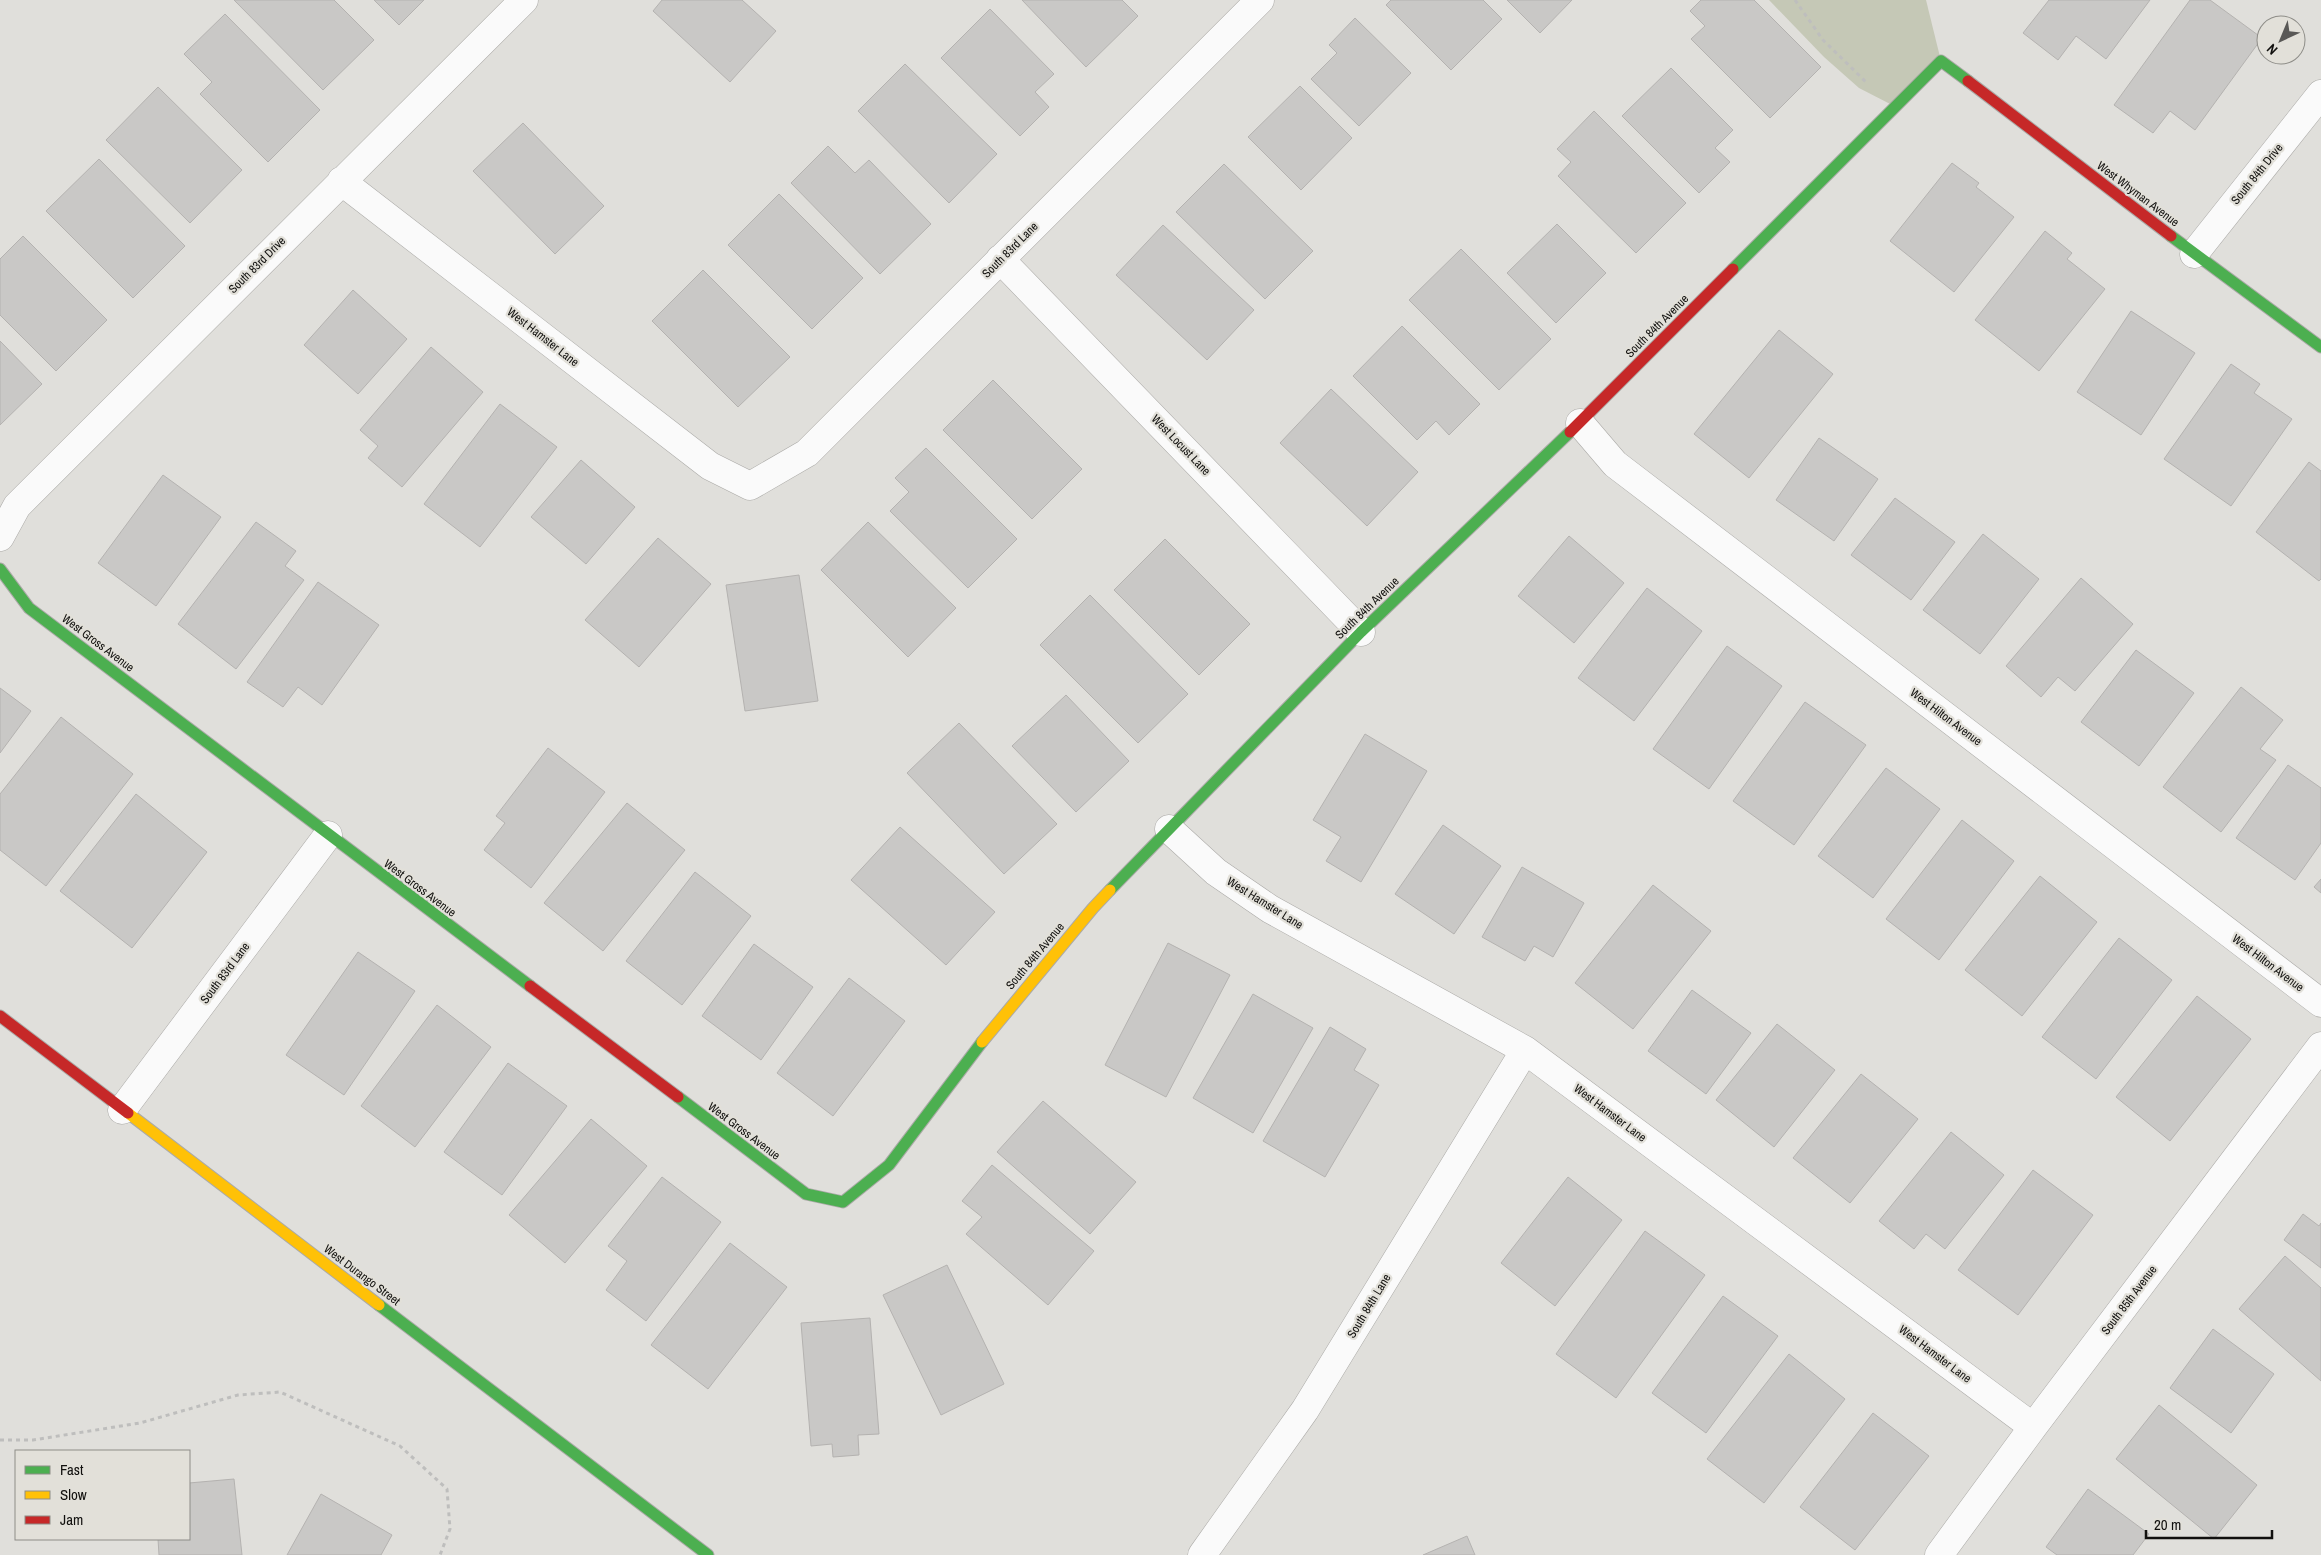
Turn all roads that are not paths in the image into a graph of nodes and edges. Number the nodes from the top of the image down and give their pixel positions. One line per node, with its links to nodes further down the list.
1 (524, 0): 5 (street, South 83rd Drive)
2 (1260, 0): 7 (street, South 83rd Lane)
3 (1941, 62): 6 (street, West Whyman Avenue); 9 (street, South 84th Avenue)
4 (2321, 94): 6 (street, South 84th Drive)
5 (341, 181): 10 (street, West Hamster Lane); 11 (street, South 83rd Drive)
6 (2194, 254): 8 (street, West Whyman Avenue)
7 (1000, 259): 10 (street, South 83rd Lane); 13 (street, West Locust Lane)
8 (2321, 347)
9 (1580, 423): 13 (street, South 84th Avenue); 16 (street, West Hilton Avenue)
10 (750, 486)
11 (0, 537)
12 (0, 569): 15 (street, West Gross Avenue)
13 (1361, 632): 14 (street, South 84th Avenue)
14 (1169, 829): 19 (street, West Hamster Lane); 21 (street, South 84th Avenue)
15 (328, 835): 20 (street, South 83rd Lane); 21 (street, West Gross Avenue)
16 (2321, 1003)
17 (0, 1016): 20 (street, West Durango Street)
18 (2321, 1046): 22 (street, South 85th Avenue)
19 (1525, 1050): 22 (street, West Hamster Lane); 24 (street, South 84th Lane)
20 (122, 1110): 23 (street, West Durango Street)
21 (843, 1202)
22 (2033, 1426): 25 (street, South 85th Avenue)
23 (708, 1555)
24 (1202, 1555)
25 (1939, 1555)

